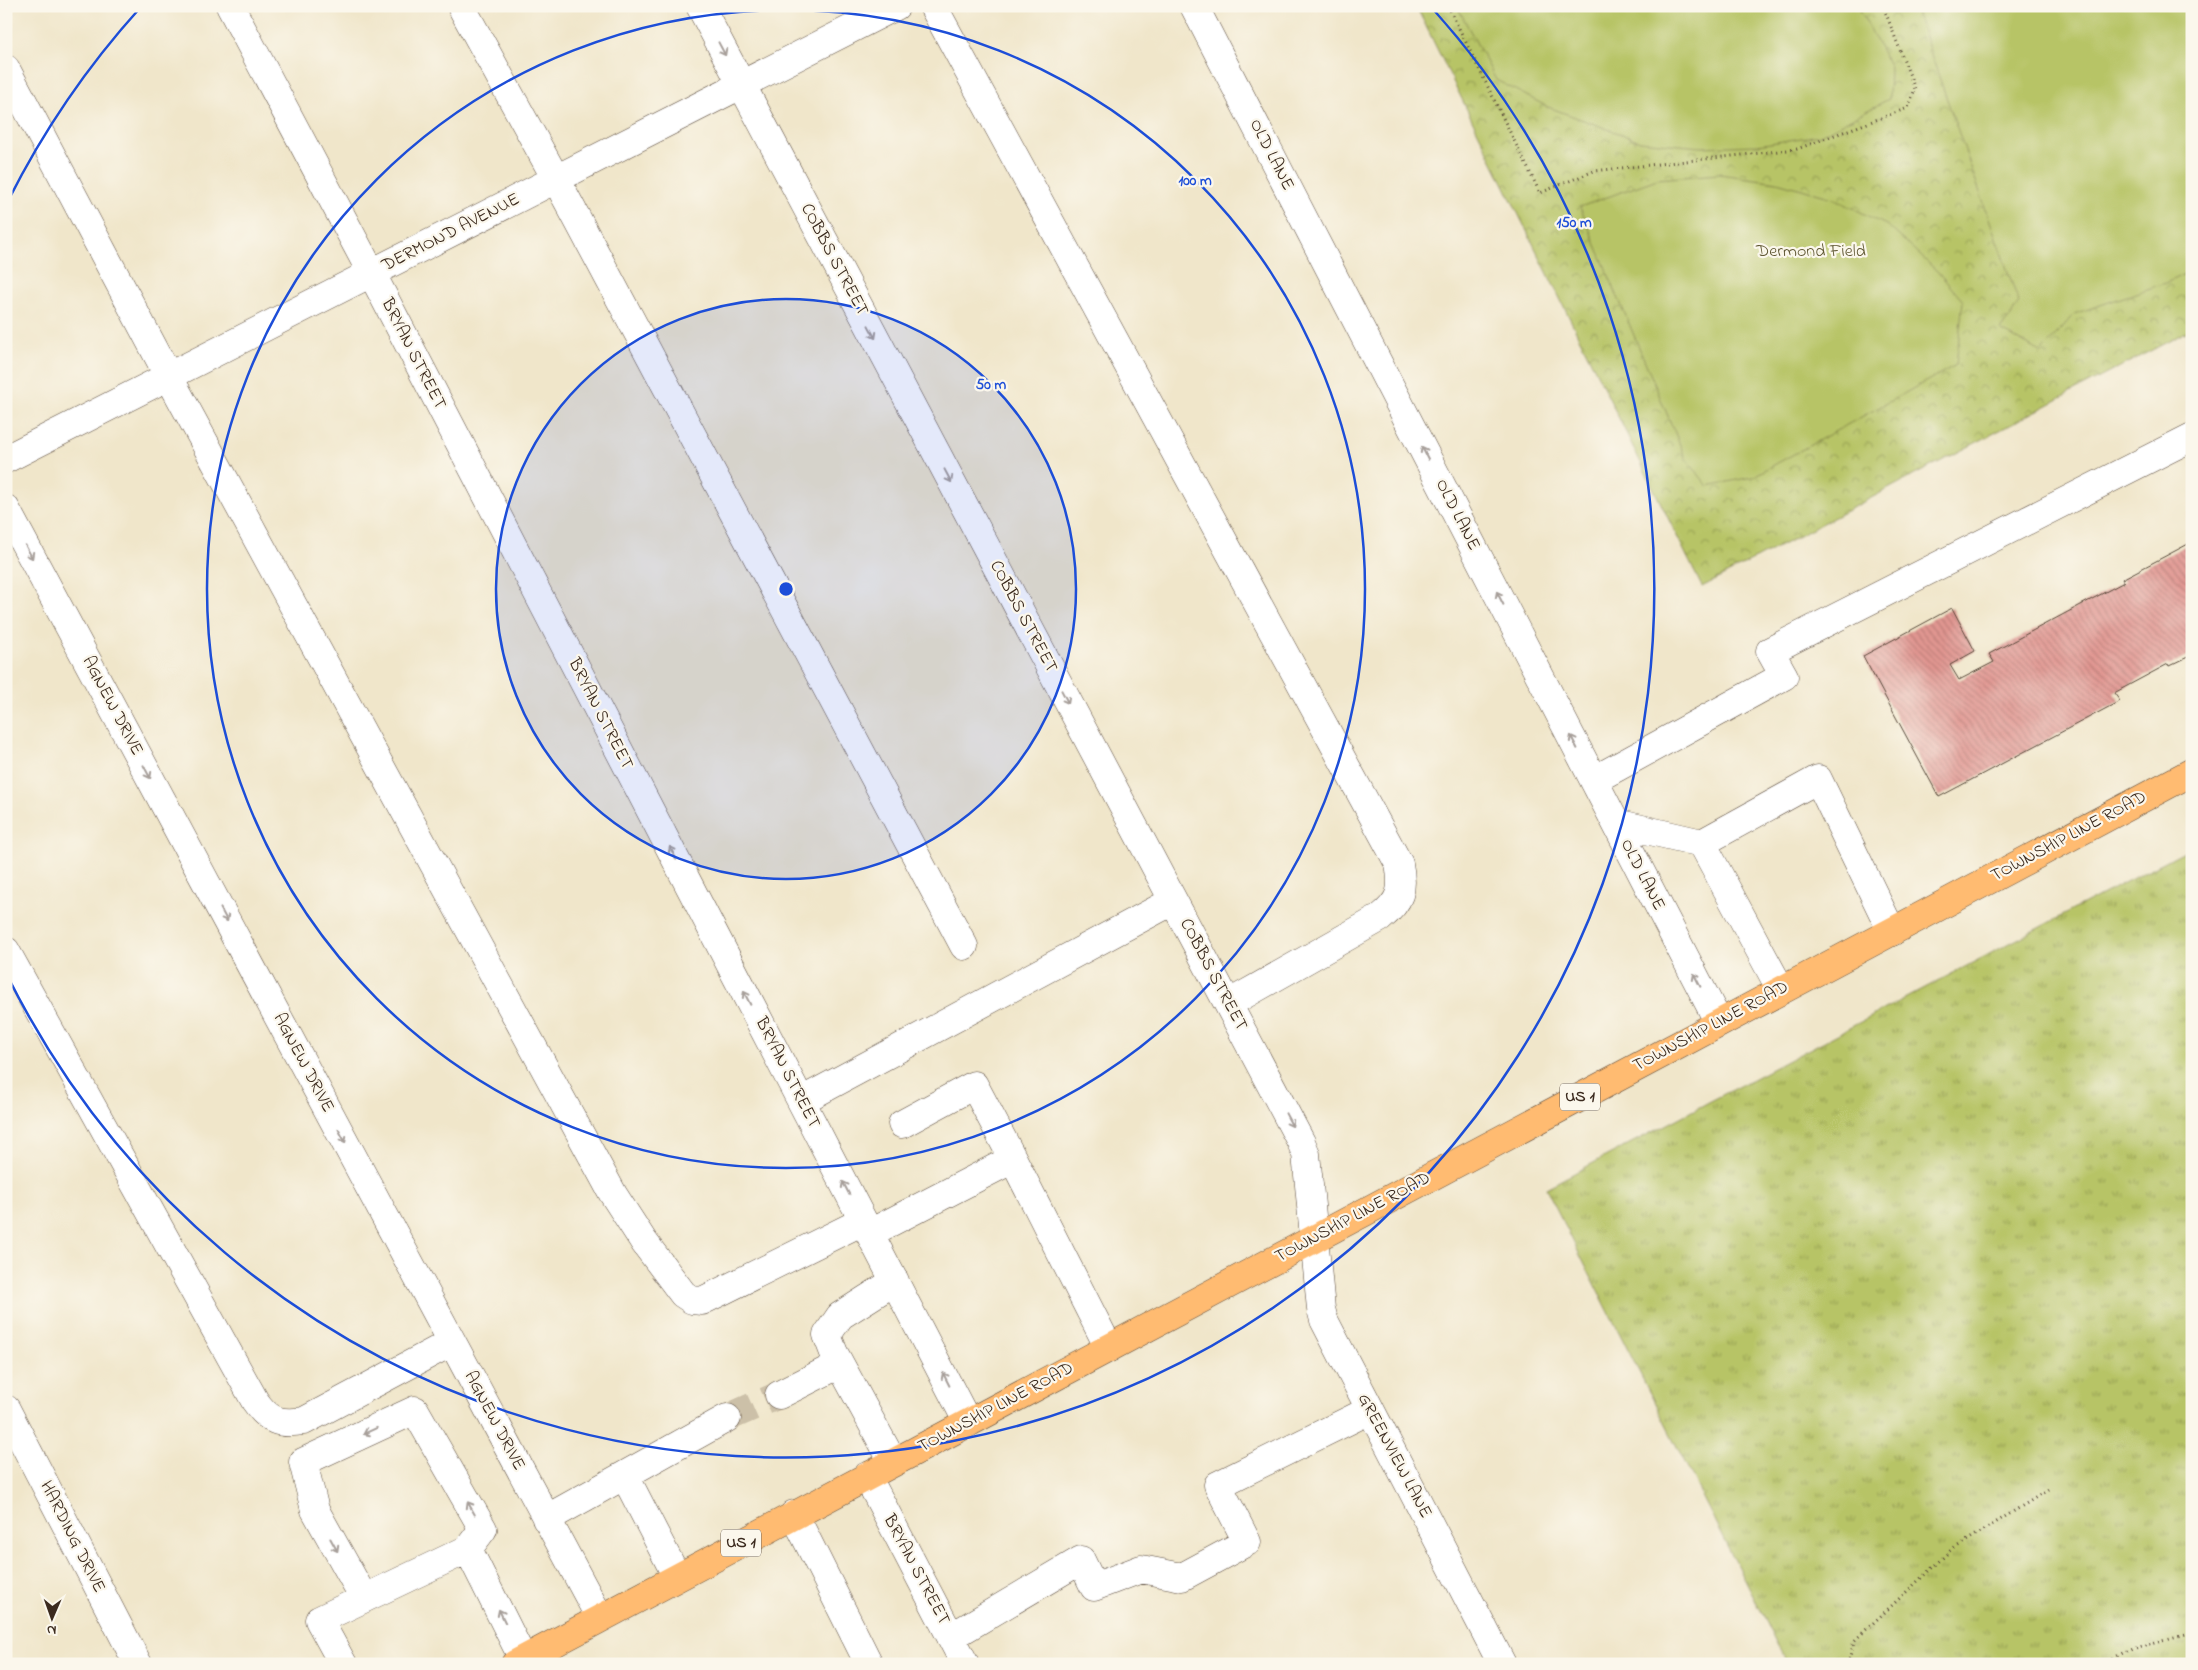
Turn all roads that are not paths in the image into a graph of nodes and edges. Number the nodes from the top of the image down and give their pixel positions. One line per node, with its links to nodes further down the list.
1 (230, 6): 10 (street, BRYAN STREET)
2 (461, 6): 9 (street)
3 (700, 6): 8 (street, COBBS STREET, one-way to 8)
4 (896, 6): 8 (street, DERMOND AVENUE)
5 (933, 6): 24 (street)
6 (1194, 6): 16 (street, OLD LANE, one-way to 6)
7 (6, 69): 11 (street)
8 (741, 86): 9 (street, DERMOND AVENUE); 19 (street, COBBS STREET, one-way to 19)
9 (556, 180): 10 (street, DERMOND AVENUE); 21 (street)
10 (372, 274): 11 (street, DERMOND AVENUE); 26 (street, BRYAN STREET, one-way to 10)
11 (170, 377): 13 (street, DERMOND AVENUE); 29 (street)
12 (2192, 437): 16 (street)
13 (6, 459)
14 (6, 509): 32 (street, AGNEW DRIVE, one-way to 32)
15 (2192, 772): 20 (highway, TOWNSHIP LINE ROAD / US 1)
16 (1594, 780): 17 (street, OLD LANE)
17 (1616, 823): 18 (street); 25 (street, OLD LANE, one-way to 17)
18 (1702, 842): 20 (street); 23 (street)
19 (1174, 901): 24 (street, COBBS STREET); 26 (street)
20 (1892, 932): 23 (highway, TOWNSHIP LINE ROAD / US 1)
21 (964, 946)
22 (6, 951): 32 (street)
23 (1781, 990): 25 (highway, TOWNSHIP LINE ROAD / US 1)
24 (1228, 1004): 30 (street, COBBS STREET, one-way to 30)
25 (1719, 1023): 30 (highway, TOWNSHIP LINE ROAD / US 1)
26 (801, 1101): 29 (street, BRYAN STREET, one-way to 26)
27 (902, 1124): 28 (street)
28 (1013, 1159): 29 (street); 33 (street)
29 (866, 1227): 31 (street, BRYAN STREET)
30 (1315, 1238): 33 (highway, TOWNSHIP LINE ROAD / US 1); 37 (street, GREENVIEW LANE)
31 (895, 1281): 34 (street); 39 (street, BRYAN STREET, one-way to 31)
32 (452, 1342): 44 (street, AGNEW DRIVE)
33 (1109, 1348): 39 (highway, TOWNSHIP LINE ROAD / US 1)
34 (840, 1364): 35 (street); 40 (street)
35 (779, 1395)
36 (6, 1409): 51 (street, HARDING DRIVE)
37 (1370, 1410): 49 (street); 55 (street, GREENVIEW LANE)
38 (728, 1418): 41 (street)
39 (968, 1422): 40 (highway, TOWNSHIP LINE ROAD / US 1)
40 (893, 1462): 42 (highway, TOWNSHIP LINE ROAD / US 1)
41 (625, 1476): 44 (street); 46 (street)
42 (867, 1476): 43 (highway, TOWNSHIP LINE ROAD / US 1); 49 (street, BRYAN STREET)
43 (794, 1514): 46 (highway, TOWNSHIP LINE ROAD / US 1); 53 (street)
44 (546, 1519): 48 (street, AGNEW DRIVE)
45 (468, 1549): 47 (street); 47 (street, one-way to 47); 50 (street, one-way to 45)
46 (677, 1577): 48 (highway, TOWNSHIP LINE ROAD / US 1)
47 (364, 1598): 52 (street)
48 (600, 1618): 50 (highway, TOWNSHIP LINE ROAD / US 1)
49 (951, 1637): 54 (street, BRYAN STREET)
50 (519, 1662)
51 (138, 1664)
52 (342, 1664)
53 (869, 1664)
54 (965, 1664)
55 (1502, 1664)

